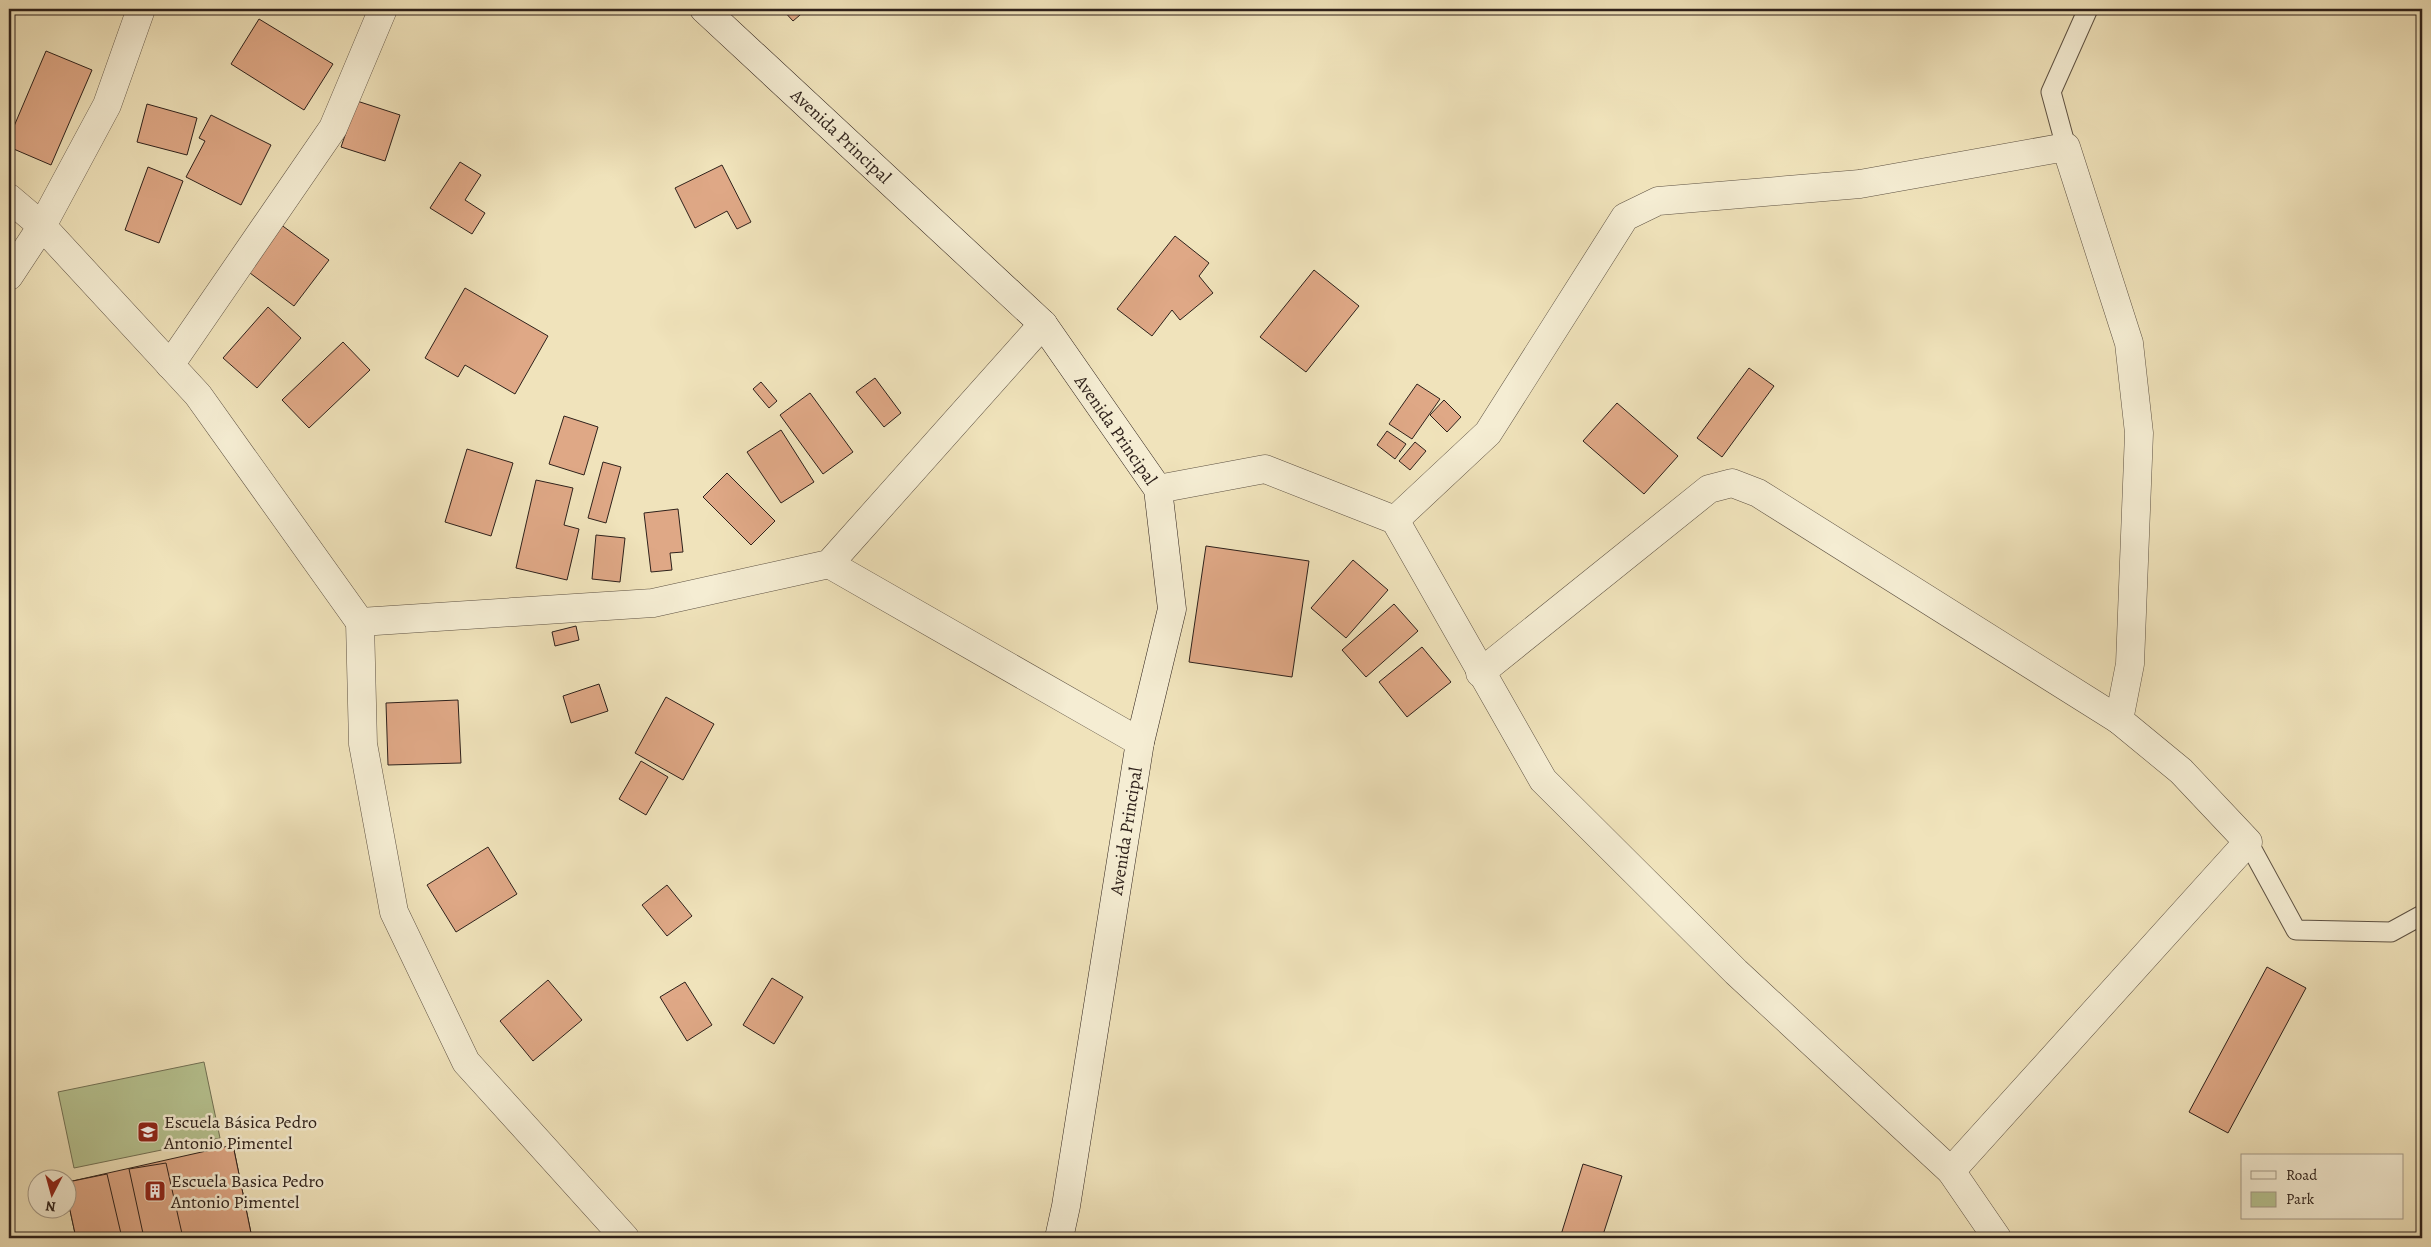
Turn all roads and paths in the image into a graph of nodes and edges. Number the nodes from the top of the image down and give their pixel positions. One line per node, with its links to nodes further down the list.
1 (141, 9): 7 (street)
2 (383, 9): 10 (street)
3 (704, 9): 9 (street, Avenida Principal)
4 (2088, 9): 5 (lane)
5 (2066, 147): 12 (street); 16 (street)
6 (9, 198): 7 (street)
7 (42, 226): 8 (street); 10 (street)
8 (9, 276)
9 (1043, 324): 11 (street, Avenida Principal); 13 (street)
10 (170, 365): 14 (street)
11 (1158, 489): 12 (street); 17 (street, Avenida Principal)
12 (1395, 520): 15 (street)
13 (828, 564): 14 (street); 17 (street)
14 (360, 622): 21 (street)
15 (1480, 673): 16 (street); 20 (street)
16 (2119, 720): 18 (street)
17 (1140, 742): 22 (street, Avenida Principal)
18 (2248, 842): 19 (lane); 20 (street)
19 (2422, 915)
20 (1951, 1171): 23 (street)
21 (625, 1238)
22 (1059, 1238)
23 (1997, 1238)

